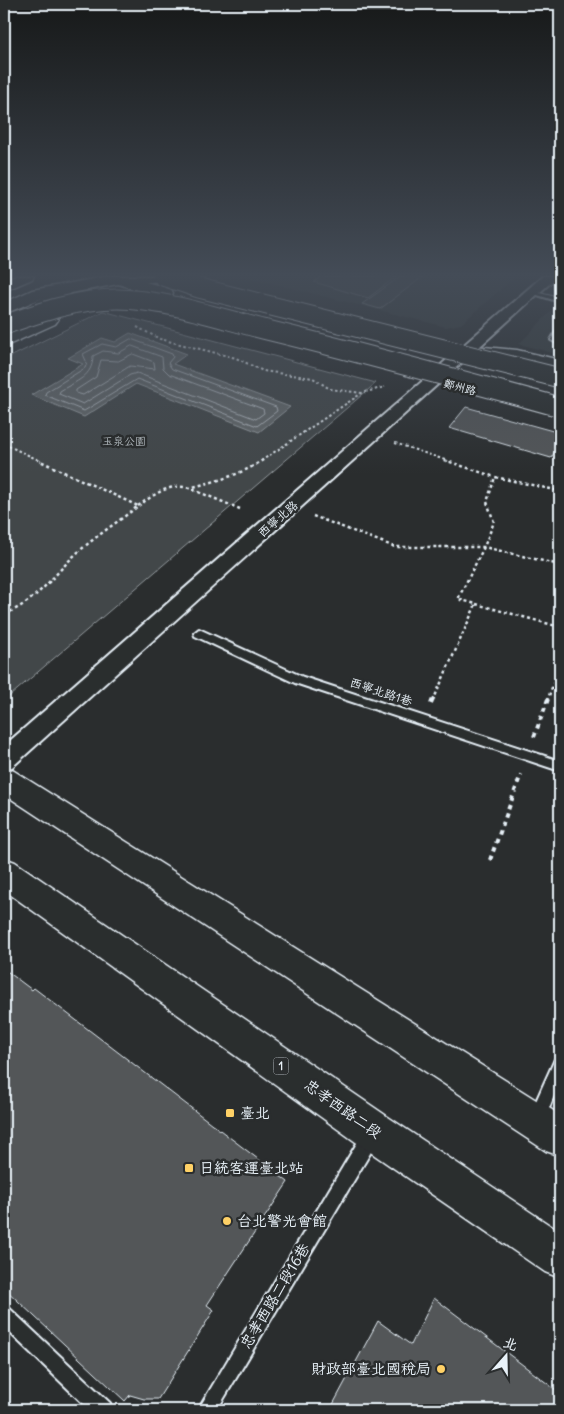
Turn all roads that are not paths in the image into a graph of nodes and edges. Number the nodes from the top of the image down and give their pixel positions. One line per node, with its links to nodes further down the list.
1 (285, 342): 10 (main road, 鄭州路)
2 (319, 342): 12 (main road, bridge)
3 (377, 342): 11 (main road)
4 (415, 342): 9 (main road, bridge)
5 (430, 342): 7 (main road)
6 (476, 342): 7 (street, 西寧北路)
7 (466, 351): 8 (main road); 10 (street, 西寧北路)
8 (560, 366)
9 (560, 378)
10 (434, 381): 13 (main road, 鄭州路); 15 (street, 西寧北路)
11 (560, 392)
12 (560, 407)
13 (560, 414)
14 (199, 633): 16 (lane, 西寧北路1巷)
15 (4, 760)
16 (560, 766)
17 (4, 779): 20 (main road)
18 (4, 872): 21 (main road, 忠孝西路二段 / 1)
19 (560, 1064): 20 (lane)
20 (548, 1129)
21 (374, 1131): 22 (main road, 忠孝西路二段 / 1); 25 (lane, 忠孝西路二段16巷)
22 (560, 1257)
23 (4, 1315): 24 (lane)
24 (103, 1410)
25 (206, 1410)

